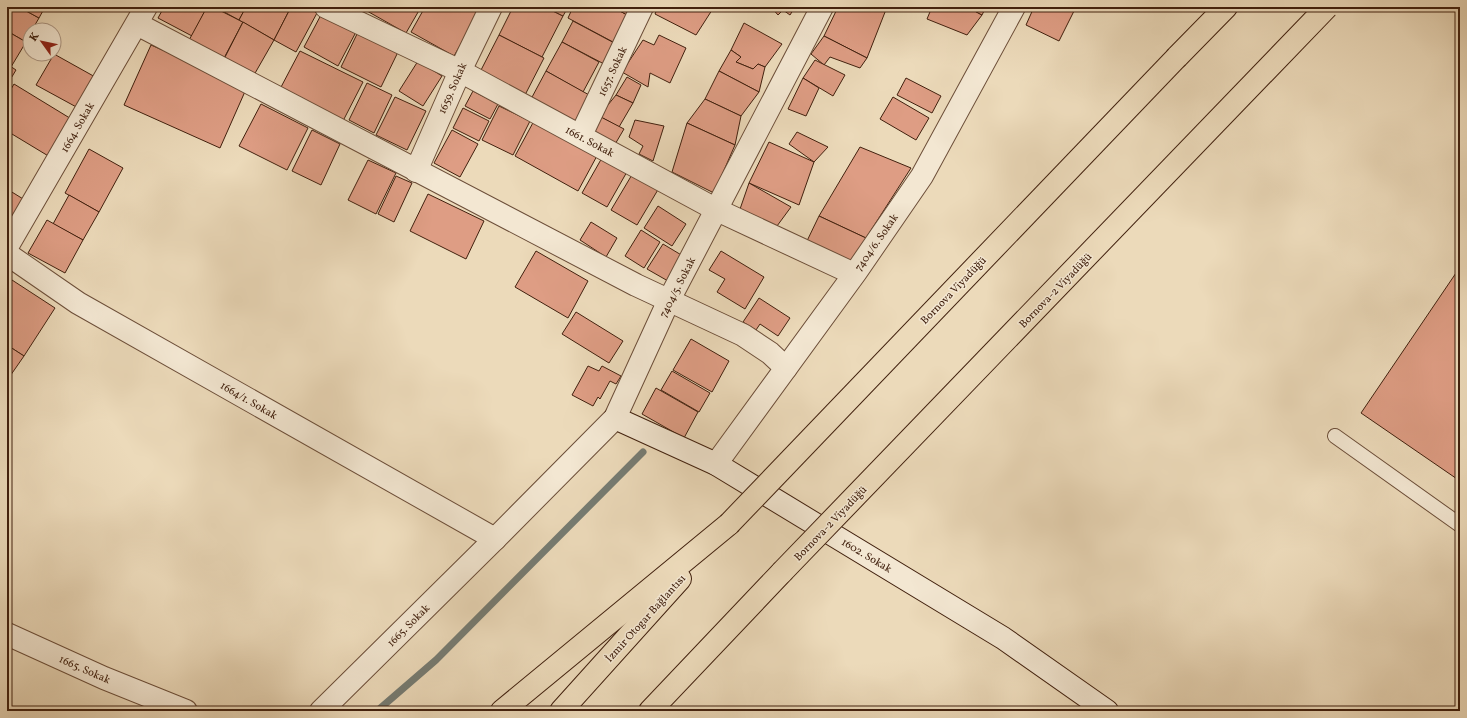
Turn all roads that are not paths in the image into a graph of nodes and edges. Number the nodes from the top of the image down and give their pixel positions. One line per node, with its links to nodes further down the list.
1 (326, 7): 8 (street, 1661. Sokak)
2 (491, 7): 10 (street, 1659. Sokak)
3 (642, 7): 11 (street, 1657. Sokak)
4 (822, 7): 13 (street, 7404/5. Sokak)
5 (1014, 7): 16 (street, 7404/6. Sokak)
6 (1226, 7): 22 (highway, Bornova Viyadüğü, bridge)
7 (1327, 7): 30 (highway, Bornova-2 Viyadüğü, bridge)
8 (354, 14): 10 (street, 1661. Sokak)
9 (142, 15): 12 (street); 14 (street, 1664. Sokak)
10 (460, 71): 11 (street, 1661. Sokak); 12 (street, 1659. Sokak)
11 (581, 135): 13 (street, 1661. Sokak)
12 (416, 171): 17 (street)
13 (717, 210): 16 (street, 1661. Sokak); 17 (street, 7404/5. Sokak)
14 (7, 247)
15 (7, 254): 24 (street, 1664/1. Sokak)
16 (854, 274): 18 (street, 7404/6. Sokak)
17 (669, 300): 18 (street); 19 (street, 7404/5. Sokak)
18 (786, 368): 21 (street, 7404/6. Sokak)
19 (615, 418): 21 (street, 1602. Sokak); 24 (street, 7404/5. Sokak)
20 (1335, 436): 23 (lane)
21 (716, 464): 31 (street, 1602. Sokak)
22 (729, 524): 28 (highway); 29 (highway, İzmir Otogar Bağlantısı)
23 (1460, 525)
24 (495, 539): 27 (street, 1665. Sokak)
25 (7, 634): 26 (street, 1665. Sokak)
26 (186, 711)
27 (321, 711)
28 (502, 711)
29 (561, 711)
30 (650, 711)
31 (1107, 711)

